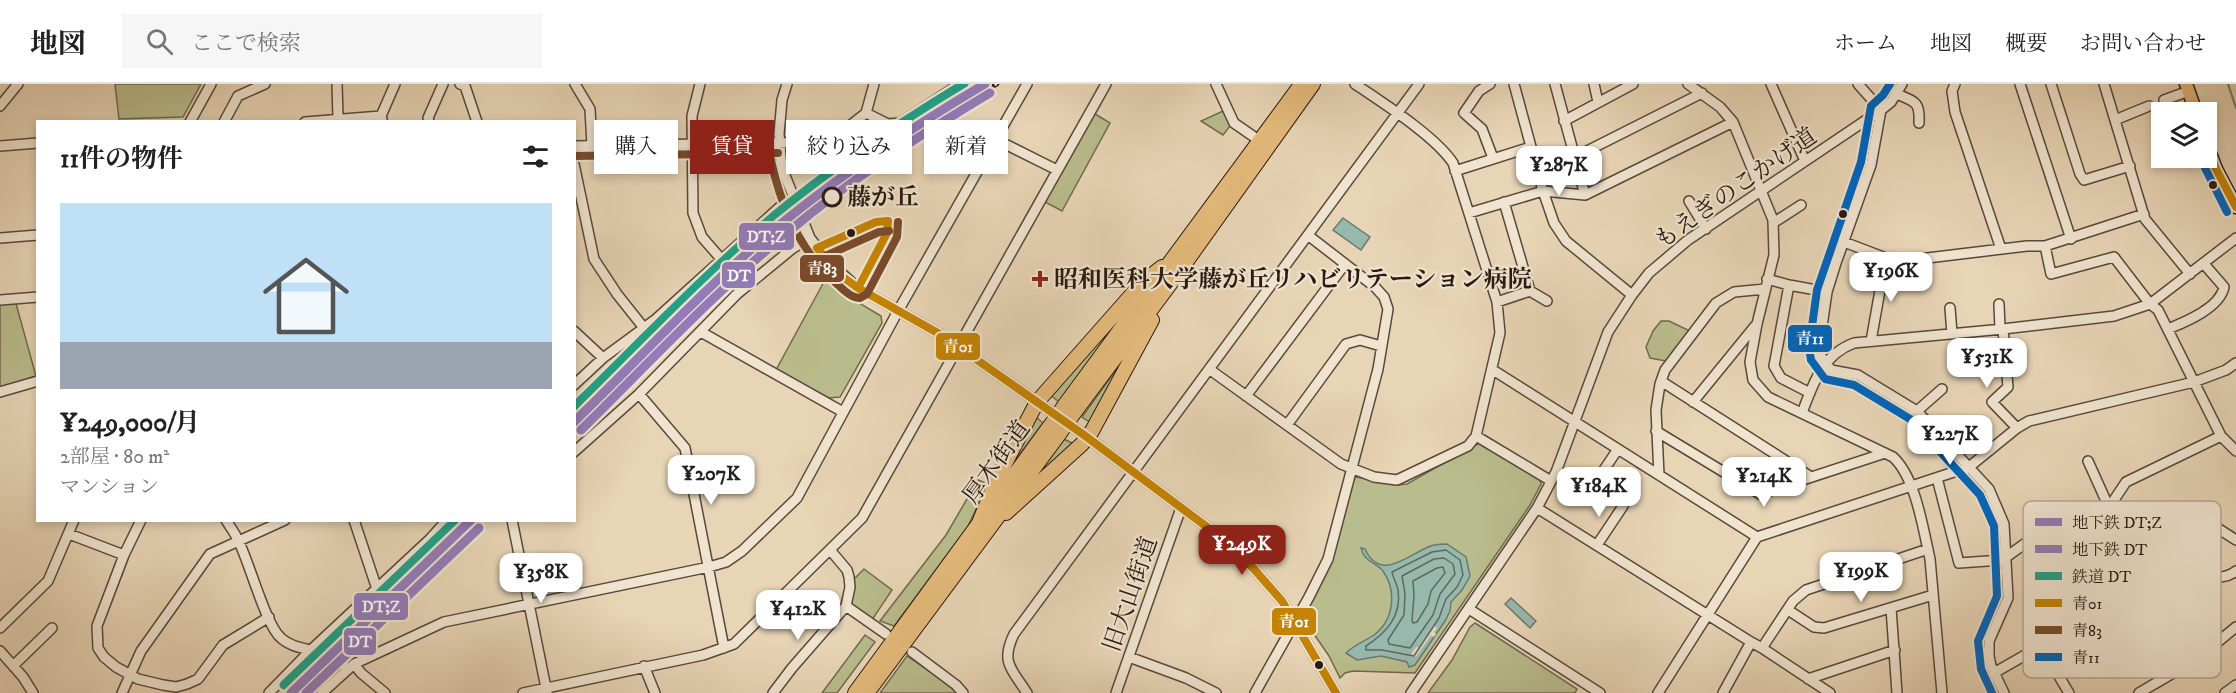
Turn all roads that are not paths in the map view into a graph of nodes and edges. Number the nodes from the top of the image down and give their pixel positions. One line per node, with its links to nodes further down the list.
1 (18, 84): 38 (street)
2 (211, 84): 46 (street)
3 (265, 84): 47 (street)
4 (337, 84): 43 (street)
5 (395, 84): 44 (street)
6 (443, 84): 49 (street)
7 (460, 84): 50 (street)
8 (575, 84): 63 (street)
9 (700, 84): 51 (street)
10 (787, 84): 60 (street)
11 (874, 84): 41 (street)
12 (958, 84): 41 (street)
13 (1027, 84): 52 (street)
14 (1106, 84): 71 (street)
15 (1216, 84): 56 (street)
16 (1302, 84): 56 (highway, 厚木街道)
17 (1313, 84): 103 (highway, 厚木街道)
18 (1355, 84): 42 (street)
19 (1419, 84): 42 (street)
20 (1490, 84): 67 (street)
21 (1514, 84): 65 (street)
22 (1555, 84): 54 (street)
23 (1594, 84): 37 (street)
24 (1633, 84): 37 (street)
25 (1688, 84): 34 (street)
26 (1771, 84): 68 (street)
27 (1858, 84): 40 (street)
28 (1902, 84): 35 (street, もえぎのこかげ道)
29 (1955, 84): 96 (street)
30 (2020, 84): 92 (street)
31 (2050, 84): 69 (street)
32 (2104, 84): 53 (street)
33 (2188, 88): 36 (street)
34 (1702, 93): 55 (street); 66 (street)
35 (1897, 94): 40 (street, もえぎのこかげ道); 45 (street)
36 (2164, 100)
37 (1598, 102): 54 (street)
38 (0, 106)
39 (2149, 106): 53 (street)
40 (1881, 110): 68 (street, もえぎのこかげ道); 94 (street)
41 (866, 113): 60 (street)
42 (1399, 114): 72 (street); 89 (street)
43 (338, 117): 44 (street); 48 (street)
44 (382, 119)
45 (1921, 119)
46 (191, 120)
47 (225, 120)
48 (318, 120)
49 (428, 120)
50 (476, 120)
51 (692, 120)
52 (1008, 120)
53 (2115, 120): 69 (street)
54 (1564, 121): 66 (street)
55 (1733, 122): 77 (street); 78 (street)
56 (1260, 141): 97 (highway, 厚木街道)
57 (36, 143): 61 (street)
58 (690, 143): 63 (street)
59 (774, 143): 60 (street)
60 (778, 143): 79 (street)
61 (0, 146)
62 (576, 146): 63 (street)
63 (592, 146)
64 (1008, 146): 71 (street)
65 (1531, 147): 67 (street); 76 (street)
66 (1575, 157): 78 (street)
67 (1493, 158): 72 (street)
68 (1805, 161): 77 (street, もえぎのこかげ道)
69 (2130, 166): 85 (street)
70 (2216, 168): 83 (main road)
71 (1057, 170): 126 (street)
72 (1455, 171): 84 (street)
73 (576, 174): 118 (street)
74 (692, 174): 99 (street)
75 (977, 174): 116 (street)
76 (1543, 191): 78 (street); 81 (street); 108 (street)
77 (1763, 191): 86 (street); 87 (street, もえぎのこかげ道)
78 (1585, 195)
79 (794, 197): 91 (street); 99 (street)
80 (1689, 201): 87 (street)
81 (1504, 202): 84 (street); 106 (street)
82 (1801, 205): 86 (street)
83 (2236, 207)
84 (1469, 213): 112 (street)
85 (2145, 214): 92 (street); 102 (street)
86 (1773, 223): 104 (street)
87 (1706, 229): 108 (street, もえぎのこかげ道)
88 (36, 235): 90 (street)
89 (1309, 236): 100 (street); 130 (street)
90 (0, 238)
91 (810, 238): 116 (street); 121 (street)
92 (2071, 238): 95 (street)
93 (2236, 238): 101 (street)
94 (1844, 242): 98 (street); 107 (street)
95 (2045, 246): 96 (street); 114 (street)
96 (2001, 249): 98 (street)
97 (1177, 255): 141 (highway); 143 (highway, 厚木街道)
98 (1890, 259): 124 (street)
99 (722, 260): 118 (street)
100 (1345, 264): 125 (street); 140 (street)
101 (2204, 264): 102 (street); 120 (street)
102 (2190, 274): 114 (street)
103 (1176, 276): 143 (highway, 厚木街道); 153 (highway)
104 (1766, 284): 105 (street); 117 (street); 132 (street)
105 (1789, 285): 107 (street); 138 (street)
106 (1530, 291): 111 (street); 112 (street)
107 (1827, 292): 128 (street)
108 (1632, 295): 147 (street, もえぎのこかげ道)
109 (36, 297): 110 (street)
110 (0, 300)
111 (1547, 301)
112 (1497, 302): 131 (street)
113 (1999, 304): 119 (street)
114 (2150, 304): 119 (street); 120 (street)
115 (1950, 308): 123 (street)
116 (898, 310): 126 (street); 145 (street)
117 (1757, 324): 142 (street); 146 (street)
118 (644, 328): 127 (street)
119 (2002, 329): 123 (street); 149 (street)
120 (2168, 330): 134 (street)
121 (701, 332): 139 (street); 145 (street)
122 (576, 333): 127 (street)
123 (1952, 334): 124 (street)
124 (1870, 341): 128 (street)
125 (1382, 346): 148 (street); 160 (street)
126 (958, 347): 141 (street); 189 (street)
127 (603, 358): 135 (street)
128 (1825, 363): 138 (street); 144 (street)
129 (2236, 363): 134 (street)
130 (1209, 369): 140 (street); 161 (street)
131 (1493, 370): 147 (street); 151 (street)
132 (1661, 381): 142 (street); 150 (street)
133 (36, 382): 137 (street)
134 (2194, 382): 149 (street); 152 (street)
135 (576, 383)
136 (1942, 389): 144 (street)
137 (0, 393)
138 (1810, 393): 146 (street)
139 (639, 394): 155 (street); 192 (street)
140 (1246, 396): 148 (street)
141 (1037, 402): 153 (street); 180 (highway)
142 (1693, 402): 163 (street)
143 (1069, 409): 180 (highway, 厚木街道, bridge)
144 (1917, 411): 159 (street)
145 (843, 412): 192 (street)
146 (1802, 413): 157 (street)
147 (1574, 420): 154 (street); 165 (street, もえぎのこかげ道)
148 (1287, 425): 160 (street)
149 (2017, 428): 159 (street)
150 (1656, 431): 162 (street); 163 (street)
151 (1476, 436): 160 (street); 165 (street)
152 (2221, 436): 156 (street); 169 (street)
153 (1087, 438): 161 (street); 180 (highway)
154 (1618, 449): 162 (street); 166 (street)
155 (576, 450)
156 (2236, 451)
157 (1885, 453): 163 (street); 167 (street)
158 (2088, 461): 168 (street)
159 (1969, 467): 164 (street); 191 (street)
160 (1352, 468): 204 (street)
161 (1134, 472): 171 (street); 240 (street)
162 (1659, 475): 183 (street)
163 (1811, 477)
164 (1937, 478): 167 (street); 191 (street)
165 (1551, 481): 172 (street, もえぎのこかげ道)
166 (1593, 486)
167 (1911, 487): 183 (street); 188 (street)
168 (2106, 501)
169 (2114, 501)
170 (1623, 506): 186 (street)
171 (1181, 508): 204 (street); 218 (street, 旧大山街道)
172 (1537, 508): 186 (street); 200 (street, もえぎのこかげ道)
173 (73, 522): 182 (street)
174 (140, 522): 190 (street)
175 (227, 522): 184 (street)
176 (280, 522): 184 (street)
177 (355, 522): 195 (street)
178 (445, 522): 195 (street)
179 (512, 522): 197 (street)
180 (985, 524): 237 (highway, 厚木街道); 238 (highway, 厚木街道)
181 (2221, 530): 185 (street)
182 (69, 534): 190 (street); 206 (street)
183 (1757, 537): 202 (street)
184 (238, 540): 203 (street); 223 (street)
185 (2236, 540)
186 (1597, 545): 202 (street)
187 (2023, 546): 191 (street)
188 (1928, 549): 196 (street); 201 (street)
189 (831, 551): 198 (street); 211 (street)
190 (124, 555): 223 (street)
191 (2007, 558): 222 (street)
192 (709, 567): 197 (street); 211 (street)
193 (2236, 571): 194 (street)
194 (2221, 577)
195 (376, 589): 213 (street)
196 (1933, 596): 199 (street); 251 (street)
197 (527, 604): 221 (street); 228 (street)
198 (846, 606): 208 (street); 236 (street)
199 (1891, 608): 201 (street); 214 (street)
200 (1469, 609): 245 (street, もえぎのこかげ道); 246 (street)
201 (1788, 610): 212 (street)
202 (1707, 614): 210 (street); 247 (street)
203 (269, 617): 213 (street); 223 (street)
204 (1295, 622): 243 (street); 244 (street)
205 (2236, 627): 209 (street)
206 (0, 628)
207 (52, 628): 219 (street)
208 (886, 634)
209 (2221, 640)
210 (1751, 642): 212 (street); 248 (street)
211 (724, 648): 220 (street)
212 (1762, 648): 226 (street)
213 (312, 649): 221 (street); 231 (street)
214 (1895, 650): 226 (street); 250 (street)
215 (0, 651): 219 (street)
216 (912, 652): 239 (street)
217 (2023, 656): 222 (street)
218 (1129, 657): 241 (street, 旧大山街道); 242 (street)
219 (13, 666): 229 (street)
220 (644, 666): 228 (street); 235 (street)
221 (351, 667): 232 (street); 233 (street)
222 (1994, 673): 252 (street)
223 (130, 676): 230 (street)
224 (2060, 678): 253 (street)
225 (2165, 678): 254 (street)
226 (1808, 679): 249 (street)
227 (2236, 685): 255 (street)
228 (546, 690): 234 (street)
229 (33, 693)
230 (122, 693)
231 (269, 693)
232 (322, 693)
233 (385, 693)
234 (523, 693)
235 (655, 693)
236 (773, 693)
237 (855, 693)
238 (867, 693)
239 (963, 693)
240 (1027, 693)
241 (1116, 693)
242 (1216, 693)
243 (1255, 693)
244 (1336, 693)
245 (1411, 693)
246 (1600, 693)
247 (1658, 693)
248 (1723, 693)
249 (1830, 693)
250 (1897, 693)
251 (1942, 693)
252 (2004, 693)
253 (2069, 693)
254 (2139, 693)
255 (2225, 693)

